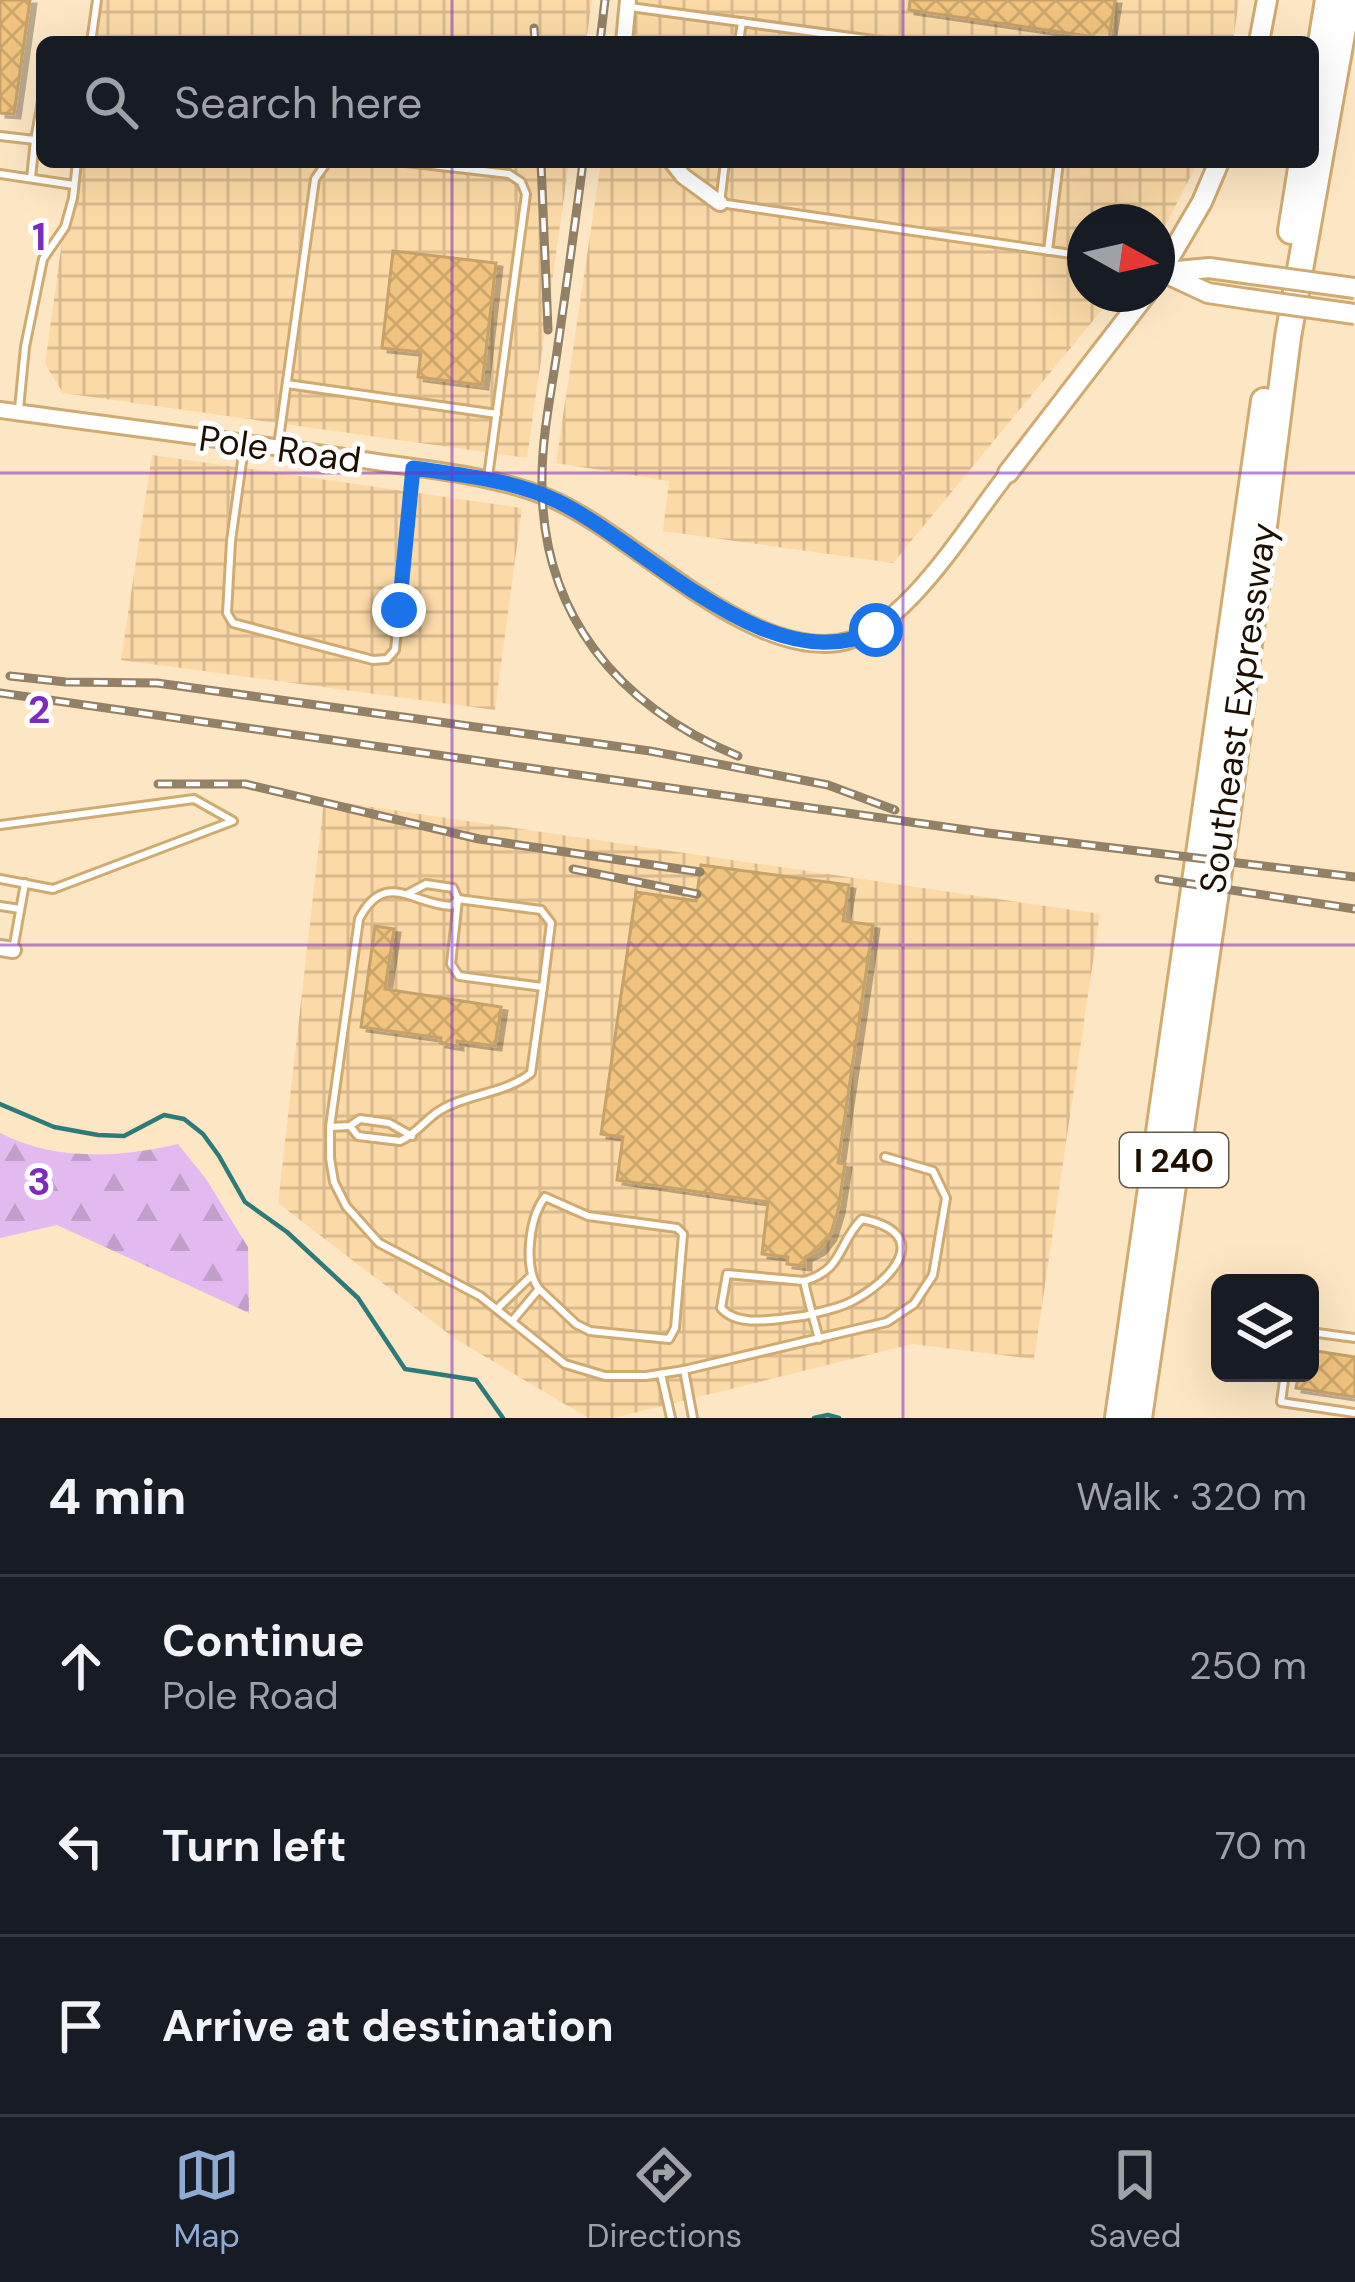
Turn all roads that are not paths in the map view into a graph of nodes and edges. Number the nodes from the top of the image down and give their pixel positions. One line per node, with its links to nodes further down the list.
1 (97, 0): 8 (lane)
2 (1267, 0): 12 (main road)
3 (1312, 0): 13 (highway)
4 (1328, 0): 14 (highway)
5 (1348, 0): 18 (highway, Southeast Expressway / I 240)
6 (628, 4): 7 (lane); 9 (street)
7 (742, 22): 10 (lane); 11 (lane)
8 (92, 36)
9 (625, 36)
10 (740, 36)
11 (844, 36)
12 (1260, 36)
13 (1310, 36)
14 (1319, 55)
15 (36, 134): 17 (lane)
16 (0, 136): 17 (lane)
17 (35, 140): 29 (lane)
18 (1319, 163)
19 (76, 168): 30 (lane)
20 (323, 168): 40 (lane)
21 (457, 168): 43 (lane)
22 (677, 168): 31 (street)
23 (724, 168): 31 (lane)
24 (1058, 168): 33 (lane)
25 (1216, 168): 32 (main road)
26 (1301, 168): 77 (highway, Southeast Expressway / I 240)
27 (1318, 168): 78 (highway, Southeast Expressway / I 240)
28 (0, 174): 29 (lane)
29 (31, 179): 30 (lane)
30 (75, 185): 42 (lane)
31 (720, 203): 33 (lane)
32 (1175, 244)
33 (1048, 251): 34 (lane)
34 (1067, 254)
35 (1175, 272): 37 (main road, bridge)
36 (1175, 280): 39 (main road, bridge)
37 (1355, 288)
38 (1132, 312): 47 (main road)
39 (1355, 314)
40 (287, 385): 43 (lane); 45 (lane)
41 (0, 410): 42 (street, Pole Road)
42 (19, 412): 44 (street, Pole Road)
43 (497, 414): 48 (lane)
44 (245, 443): 45 (street, Pole Road); 46 (lane)
45 (278, 448): 46 (street, Pole Road)
46 (413, 468): 48 (street, Pole Road)
47 (1008, 473): 48 (street, Pole Road)
48 (487, 480)
49 (0, 825): 51 (lane)
50 (0, 879): 51 (lane)
51 (25, 884): 55 (lane)
52 (409, 893): 53 (lane); 53 (lane); 59 (lane)
53 (458, 899): 57 (lane); 57 (lane)
54 (0, 907): 55 (lane)
55 (20, 909): 56 (lane)
56 (7, 949)
57 (543, 987): 60 (lane)
58 (350, 1126): 59 (lane); 60 (lane); 60 (lane)
59 (330, 1127): 65 (lane)
60 (412, 1136)
61 (885, 1157): 70 (lane)
62 (530, 1277): 64 (lane); 64 (lane); 65 (lane)
63 (804, 1281): 66 (lane); 66 (lane); 66 (lane)
64 (539, 1289): 67 (lane)
65 (497, 1309): 67 (lane)
66 (813, 1313): 70 (lane)
67 (513, 1320): 72 (lane)
68 (1319, 1332): 69 (lane)
69 (1355, 1338)
70 (820, 1339): 71 (lane)
71 (684, 1370): 72 (lane); 76 (lane)
72 (661, 1374): 75 (lane)
73 (1284, 1382): 74 (lane)
74 (1355, 1413)
75 (671, 1418)
76 (693, 1418)
77 (1118, 1418)
78 (1139, 1418)

